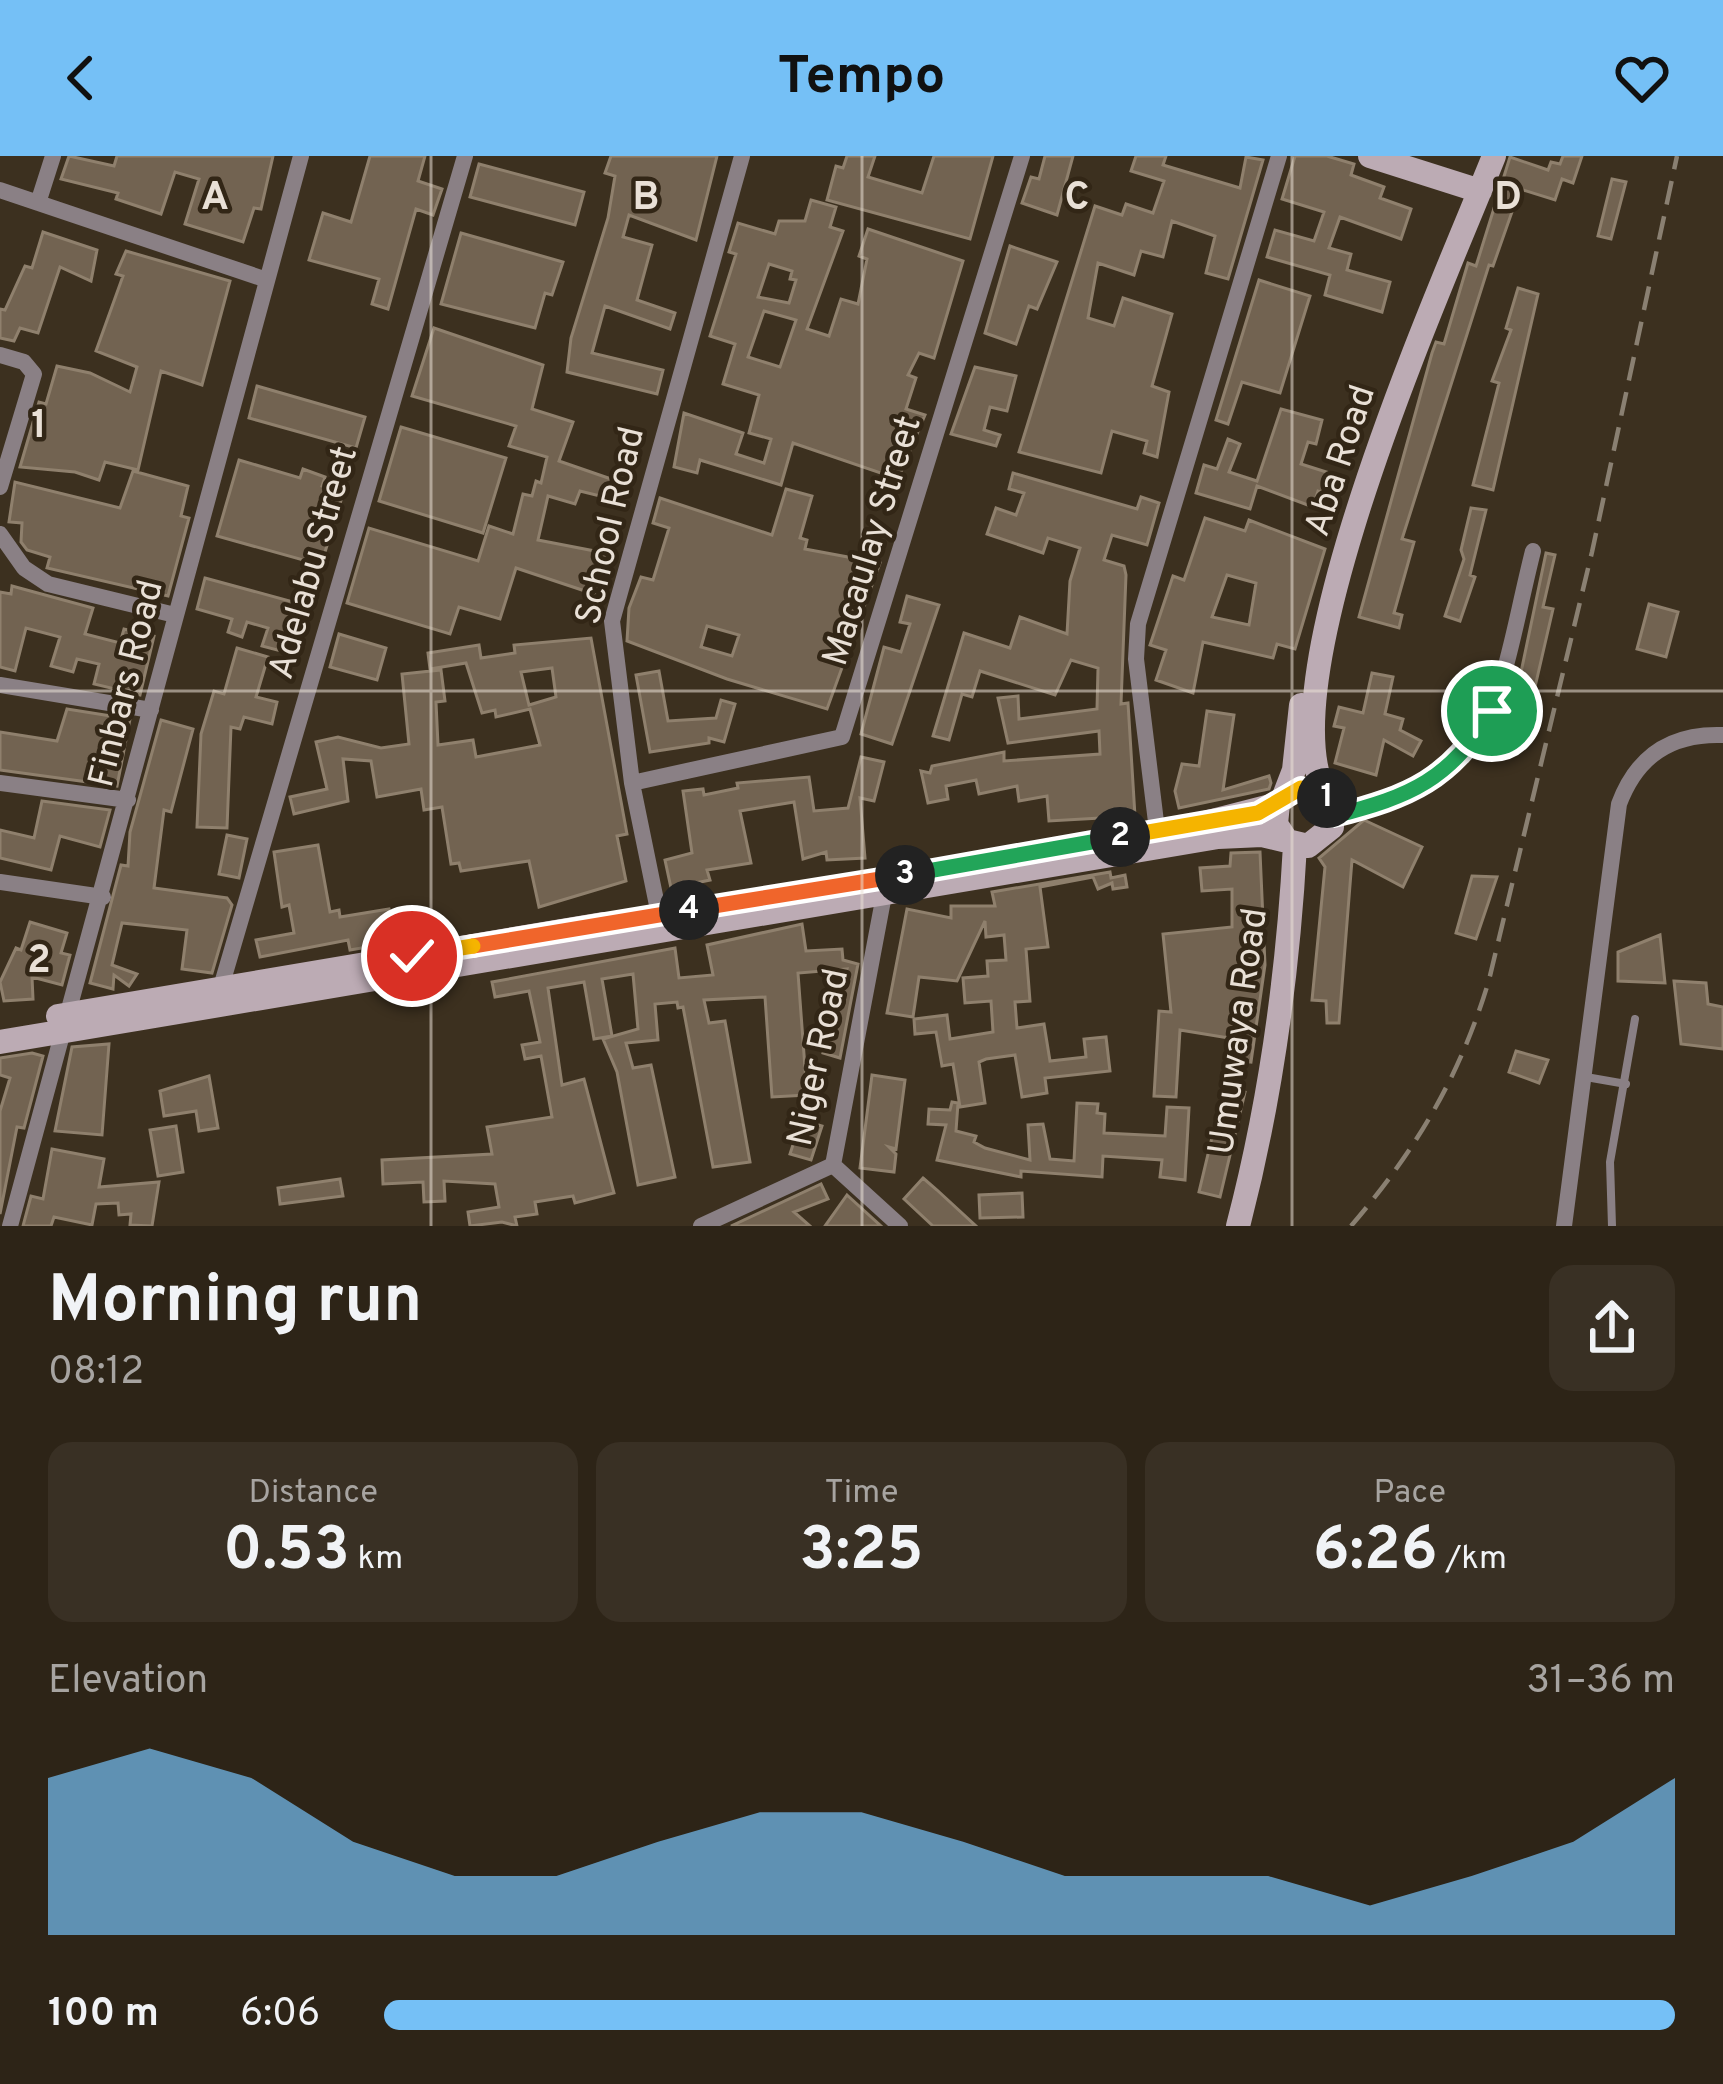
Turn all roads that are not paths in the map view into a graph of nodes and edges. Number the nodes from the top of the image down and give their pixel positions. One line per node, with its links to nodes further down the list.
1 (53, 156): 12 (street)
2 (301, 156): 13 (street, Finbars Road)
3 (465, 156): 33 (street, Adelabu Street)
4 (742, 156): 22 (street, School Road)
5 (1022, 156): 22 (street, Macaulay Street)
6 (1280, 156): 27 (street)
7 (1370, 156): 10 (main road)
8 (1476, 156): 10 (main road, Aba Road)
9 (1494, 156): 10 (main road, Aba Road)
10 (1472, 187): 25 (main road, Aba Road); 26 (main road, Aba Road)
11 (0, 190): 12 (street)
12 (38, 203): 13 (street)
13 (264, 279): 18 (street, Finbars Road)
14 (0, 355): 15 (street)
15 (0, 487)
16 (0, 533): 18 (street)
17 (1533, 551): 26 (street)
18 (175, 615): 20 (street, Finbars Road)
19 (0, 685): 20 (street)
20 (151, 710): 24 (street, Finbars Road)
21 (1723, 735): 38 (street)
22 (632, 782): 32 (street, School Road)
23 (0, 783): 24 (street)
24 (128, 800): 31 (street, Finbars Road)
25 (1281, 800): 26 (main road); 27 (main road); 28 (main road)
26 (1330, 807): 28 (main road)
27 (1157, 830): 32 (main road)
28 (1297, 844): 30 (main road); 44 (main road, Umuwaya Road); 45 (main road, Umuwaya Road)
29 (0, 882): 31 (street)
30 (884, 895): 35 (main road); 40 (street, Niger Road)
31 (103, 897): 35 (street, Finbars Road)
32 (659, 915): 33 (main road)
33 (221, 987): 35 (main road)
34 (1636, 1019): 39 (lane)
35 (69, 1022): 36 (main road); 37 (main road); 41 (street, Finbars Road)
36 (0, 1027)
37 (0, 1042)
38 (1581, 1076): 39 (lane); 46 (street)
39 (1626, 1084): 47 (lane)
40 (832, 1165): 42 (street, Niger Road); 43 (street)
41 (10, 1226)
42 (701, 1226)
43 (901, 1226)
44 (1238, 1226)
45 (1253, 1226)
46 (1564, 1226)
47 (1612, 1226)

